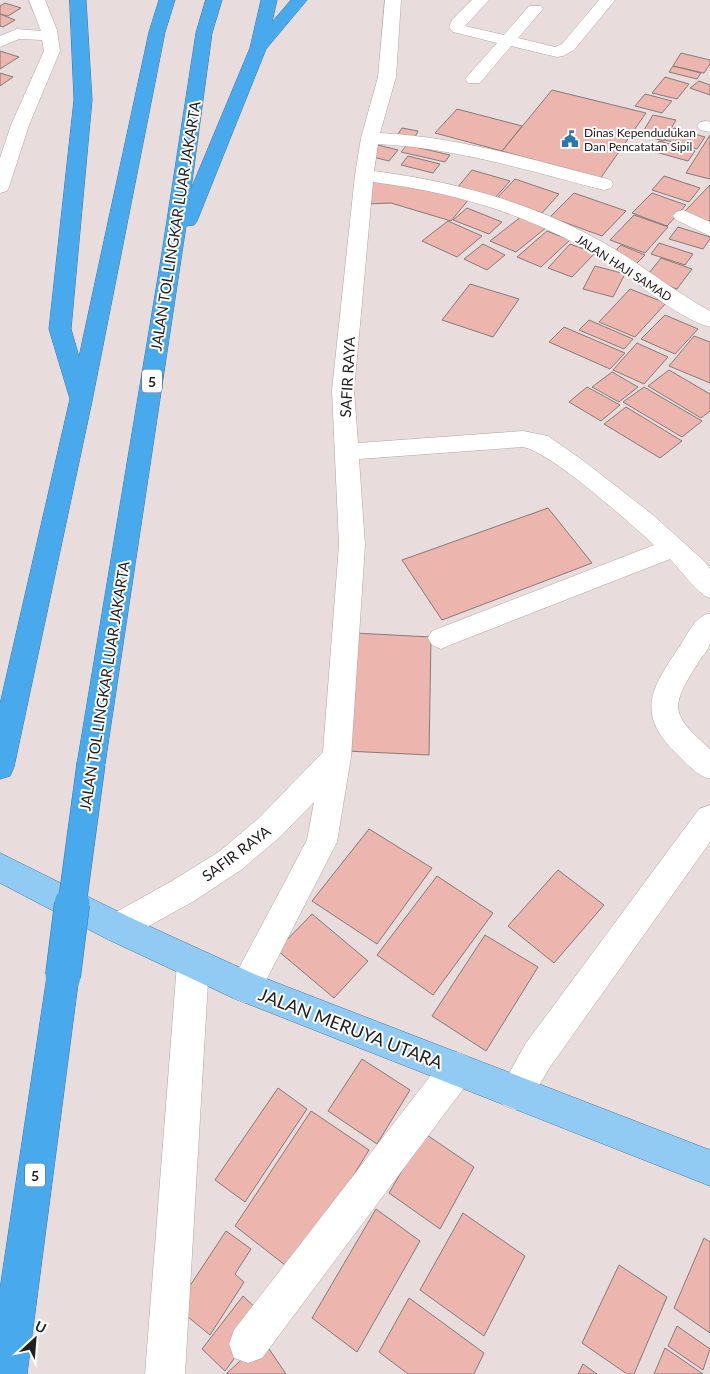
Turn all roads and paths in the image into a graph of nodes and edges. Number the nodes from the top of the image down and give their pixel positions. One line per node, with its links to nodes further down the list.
1 (37, 0): 11 (street)
2 (78, 0): 26 (highway)
3 (167, 0): 26 (highway)
4 (214, 0): 24 (highway, JALAN TOL LINGKAR LUAR JAKARTA / 5)
5 (269, 0): 14 (highway)
6 (299, 0): 14 (highway)
7 (394, 0): 18 (street, SAFIR RAYA)
8 (480, 0): 13 (street)
9 (607, 0): 13 (street)
10 (535, 9): 13 (street)
11 (50, 36): 12 (street); 16 (street)
12 (0, 42)
13 (506, 42): 15 (street)
14 (258, 48): 24 (highway)
15 (474, 79)
16 (20, 125): 17 (street); 21 (street)
17 (0, 131)
18 (370, 138): 19 (street, SAFIR RAYA); 20 (street)
19 (364, 174): 25 (street, JALAN HAJI SAMAD); 27 (street, SAFIR RAYA)
20 (604, 184)
21 (0, 187)
22 (683, 216): 23 (street)
23 (710, 230)
24 (171, 259): 44 (highway, JALAN TOL LINGKAR LUAR JAKARTA / 5, bridge)
25 (710, 320)
26 (81, 401): 33 (highway)
27 (346, 452): 28 (street); 32 (street, SAFIR RAYA)
28 (673, 548): 29 (street); 31 (street)
29 (710, 588)
30 (710, 623): 34 (street)
31 (441, 638)
32 (337, 757): 37 (street, SAFIR RAYA); 39 (street, SAFIR RAYA)
33 (2, 758)
34 (710, 767)
35 (710, 818): 41 (street)
36 (0, 867): 37 (main road, JALAN MERUYA UTARA)
37 (118, 928): 38 (main road, JALAN MERUYA UTARA)
38 (193, 964): 39 (main road, JALAN MERUYA UTARA); 45 (street)
39 (245, 987): 40 (main road, JALAN MERUYA UTARA)
40 (457, 1069): 41 (main road, JALAN MERUYA UTARA); 43 (street)
41 (515, 1093): 42 (main road, JALAN MERUYA UTARA)
42 (710, 1168)
43 (248, 1344)
44 (7, 1374)
45 (165, 1374)

